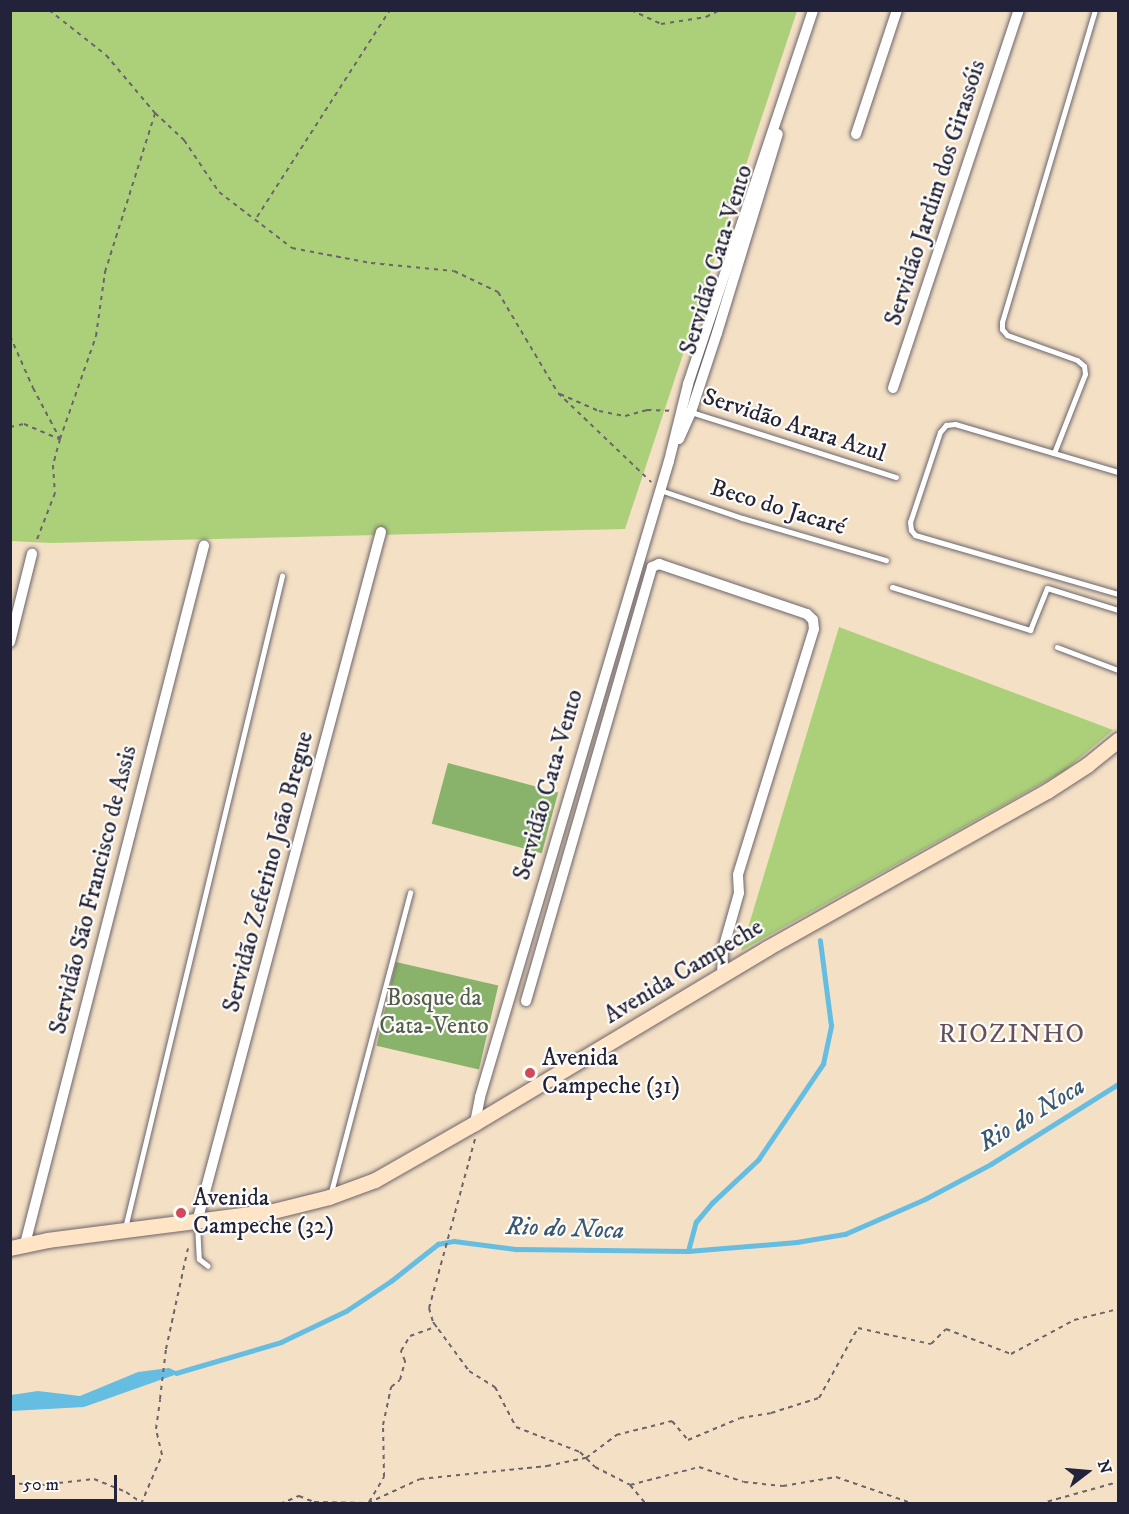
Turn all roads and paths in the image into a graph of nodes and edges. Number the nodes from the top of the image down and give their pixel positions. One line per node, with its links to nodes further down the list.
1 (49, 10): 9 (path)
2 (390, 10): 11 (path)
3 (631, 10): 4 (path)
4 (720, 10)
5 (813, 10): 15 (street, Servidão Cata-Vento)
6 (897, 10): 10 (street)
7 (1019, 10): 13 (street, Servidão Jardim dos Girassóis)
8 (1095, 10): 18 (lane)
9 (155, 113): 11 (path); 17 (path)
10 (856, 134)
11 (256, 219): 14 (path)
12 (10, 336): 17 (path)
13 (893, 388)
14 (558, 393): 15 (path); 21 (path)
15 (686, 410): 20 (lane, Servidão Arara Azul); 21 (street, Servidão Cata-Vento)
16 (10, 427): 17 (path)
17 (60, 439): 24 (path)
18 (1054, 453): 19 (lane); 28 (lane)
19 (1119, 472)
20 (896, 477)
21 (660, 490): 25 (lane, Beco do Jacaré); 33 (street, Servidão Cata-Vento)
22 (381, 532): 41 (street, Servidão Zeferino João Bregue)
23 (204, 546): 44 (street, Servidão São Francisco de Assis)
24 (32, 554): 30 (street)
25 (886, 560)
26 (282, 576): 42 (lane)
27 (892, 587): 29 (lane)
28 (1119, 594)
29 (1119, 610)
30 (10, 642)
31 (1057, 647): 32 (lane)
32 (1119, 670)
33 (595, 704): 34 (street); 39 (street, Servidão Cata-Vento)
34 (611, 709): 37 (street); 38 (street)
35 (1119, 740): 37 (main road, Avenida Campeche)
36 (410, 892): 40 (lane)
37 (722, 975): 39 (main road, Avenida Campeche)
38 (526, 1001)
39 (475, 1123): 40 (main road, Avenida Campeche); 47 (path)
40 (329, 1197): 41 (main road, Avenida Campeche)
41 (197, 1222): 42 (main road, Avenida Campeche); 45 (lane)
42 (125, 1231): 44 (main road, Avenida Campeche)
43 (188, 1245): 52 (path)
44 (18, 1246)
45 (207, 1266)
46 (1119, 1309): 48 (path)
47 (437, 1326): 48 (path); 54 (path)
48 (586, 1458): 51 (path); 54 (path)
49 (1119, 1482): 57 (path)
50 (10, 1483): 52 (path)
51 (630, 1485): 55 (path); 56 (path)
52 (142, 1502)
53 (280, 1503): 54 (path)
54 (368, 1503)
55 (646, 1503)
56 (914, 1503)
57 (1039, 1503)

